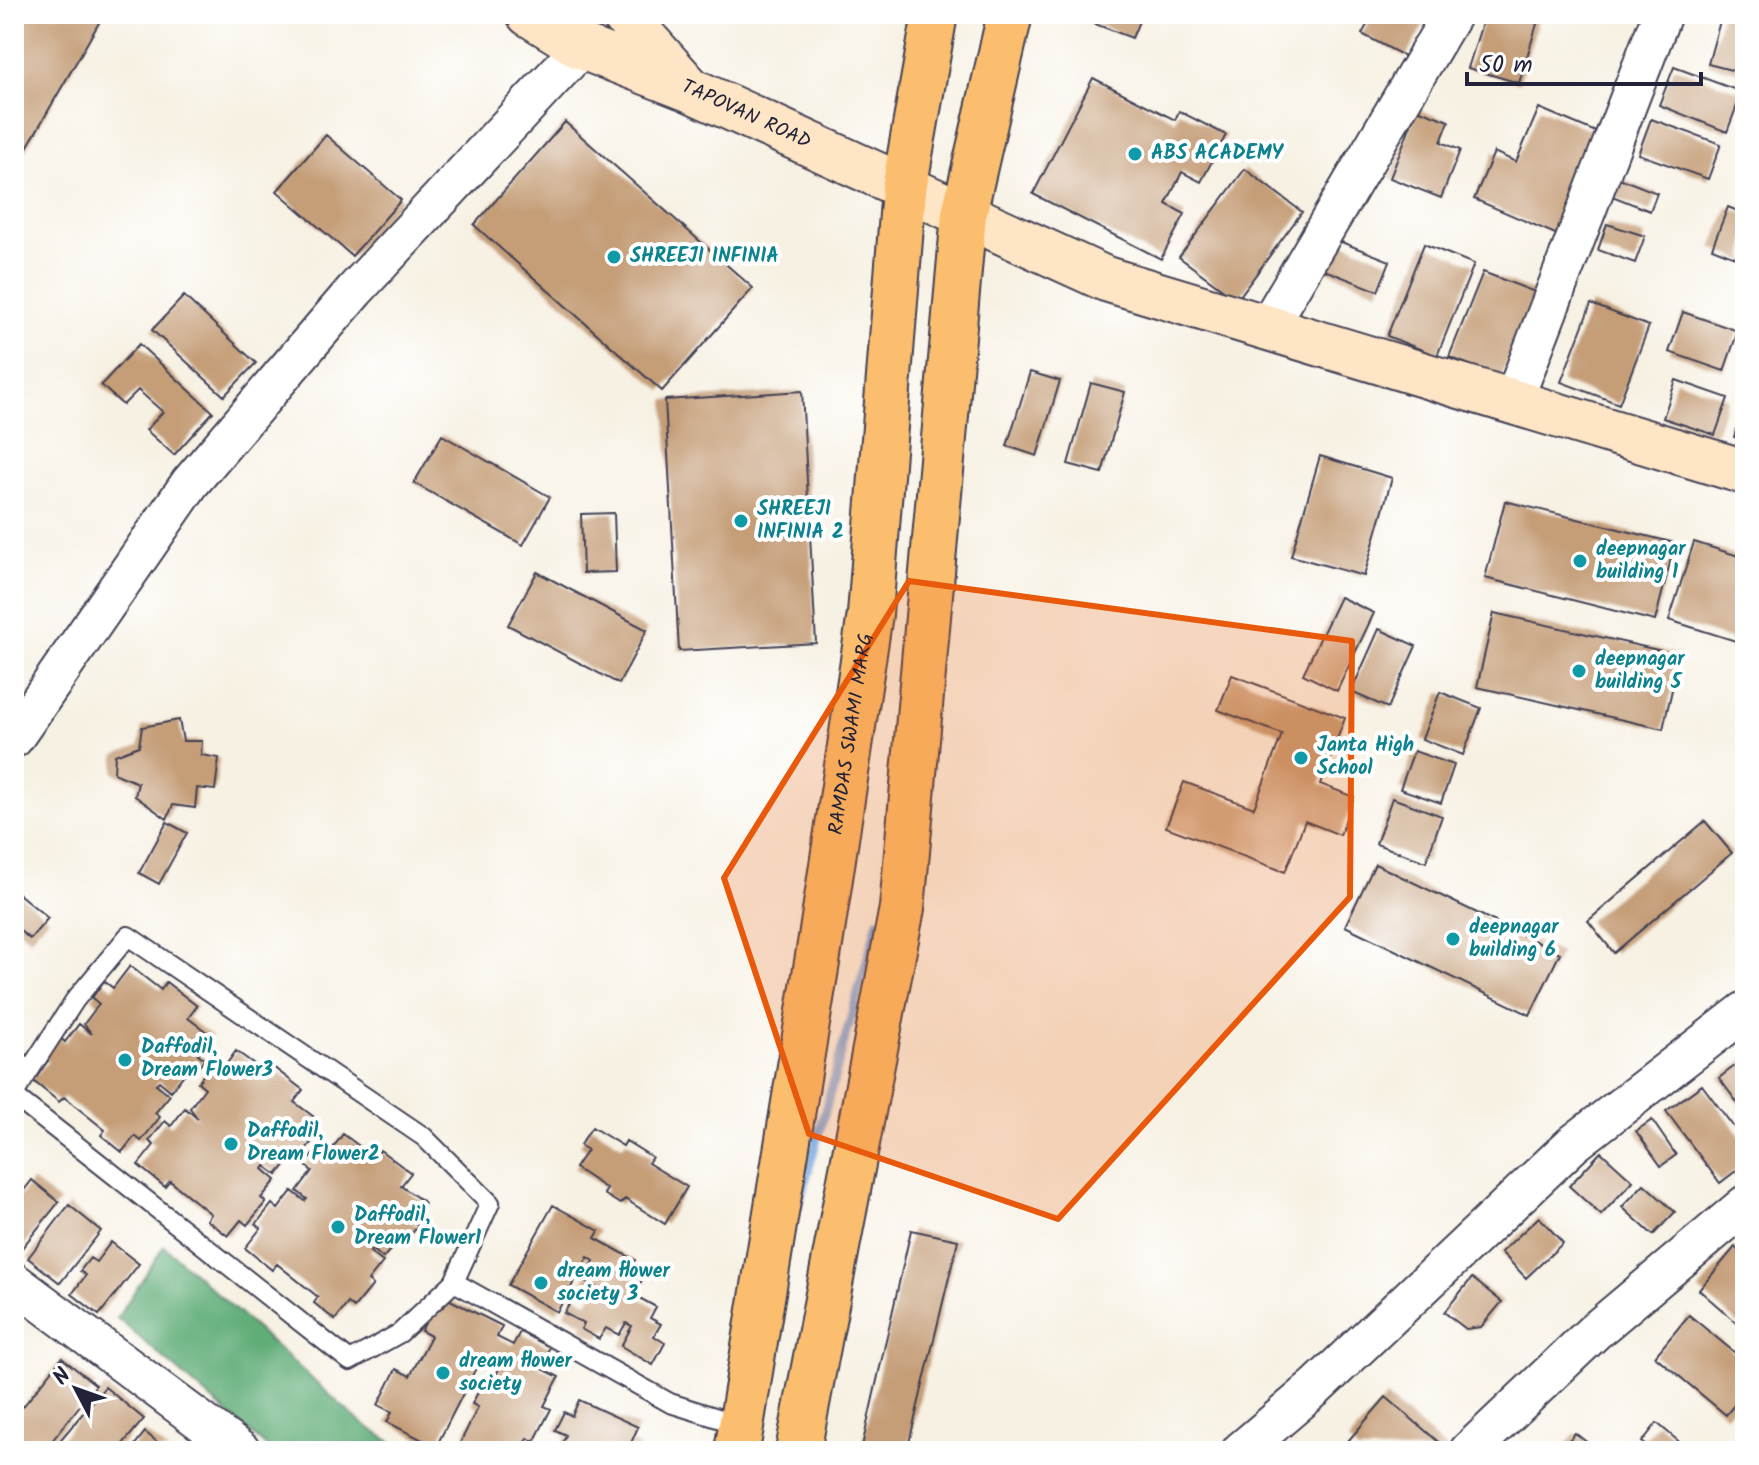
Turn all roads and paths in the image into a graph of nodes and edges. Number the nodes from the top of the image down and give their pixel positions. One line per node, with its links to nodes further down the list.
1 (529, 14): 7 (street, TAPOVAN ROAD)
2 (623, 14): 8 (street)
3 (935, 14): 9 (main road, RAMDAS SWAMI MARG)
4 (1010, 14): 10 (main road)
5 (1452, 14): 11 (street)
6 (1662, 14): 12 (street)
7 (582, 47): 8 (street, TAPOVAN ROAD); 14 (street)
8 (689, 89): 9 (street, TAPOVAN ROAD)
9 (904, 189): 10 (street, TAPOVAN ROAD); 20 (main road, RAMDAS SWAMI MARG)
10 (964, 214): 11 (street, TAPOVAN ROAD); 22 (main road)
11 (1266, 329): 12 (street, TAPOVAN ROAD)
12 (1512, 404): 13 (street, TAPOVAN ROAD)
13 (1745, 472)
14 (14, 738)
15 (1745, 1011): 23 (street)
16 (14, 1095): 19 (lane); 19 (lane)
17 (1745, 1205): 24 (street)
18 (14, 1282): 21 (street)
19 (454, 1282): 20 (lane)
20 (738, 1438)
21 (241, 1451)
22 (798, 1451)
23 (1241, 1451)
24 (1469, 1451)

